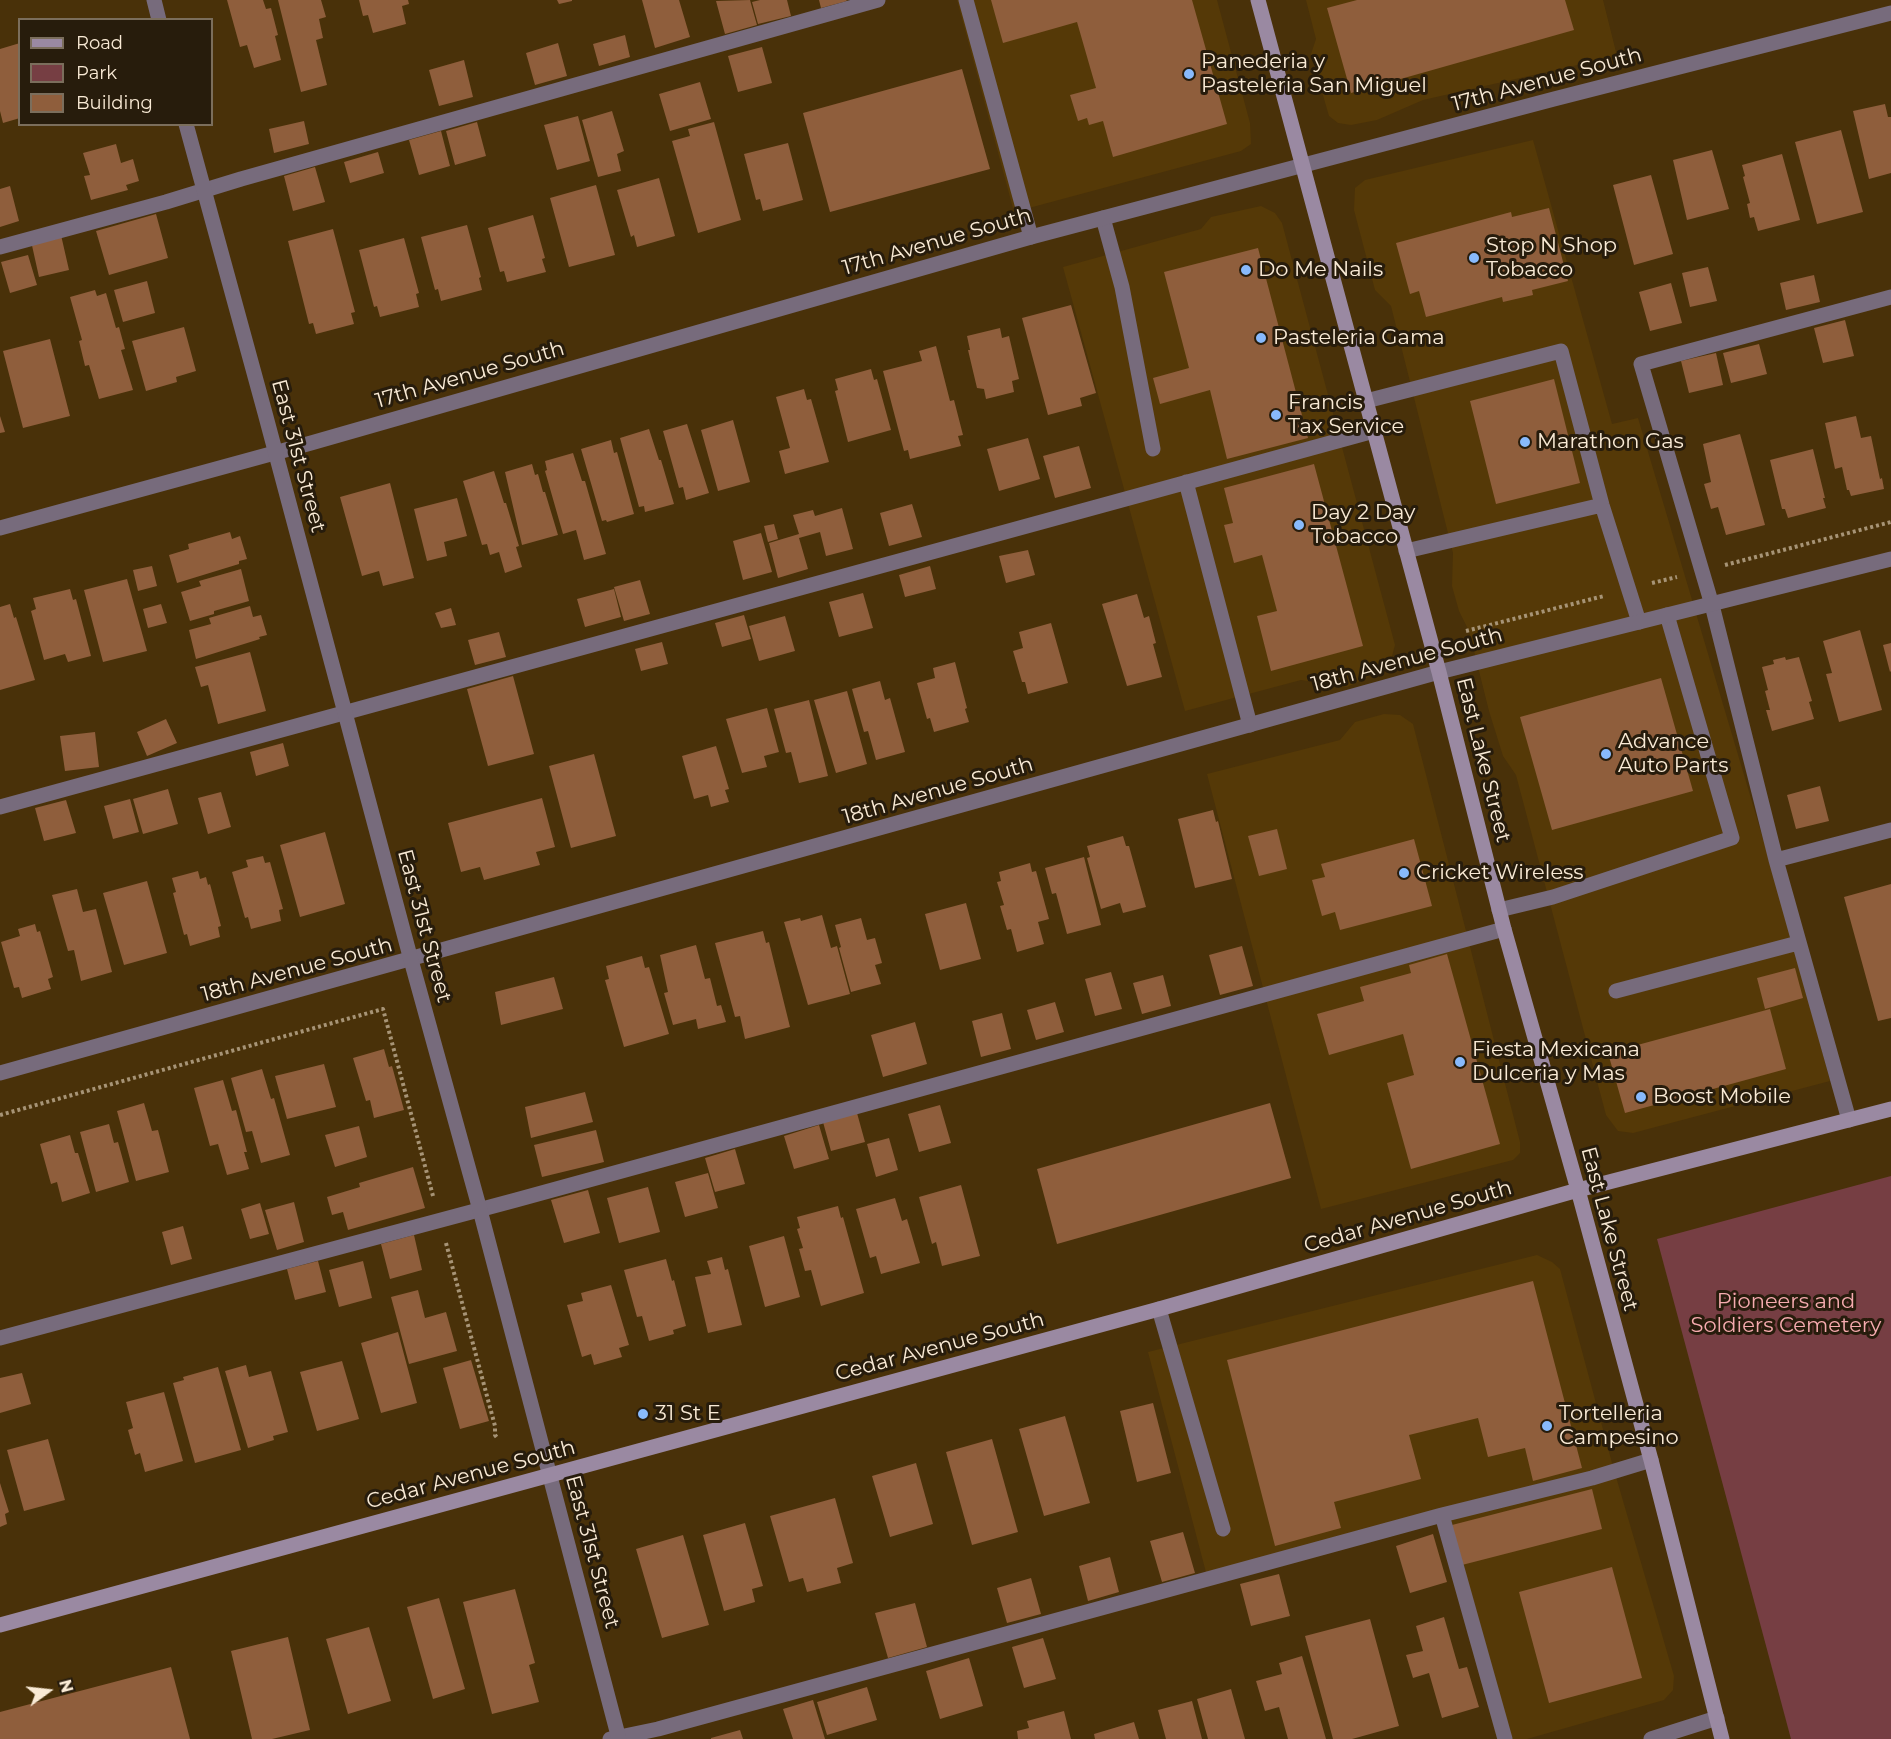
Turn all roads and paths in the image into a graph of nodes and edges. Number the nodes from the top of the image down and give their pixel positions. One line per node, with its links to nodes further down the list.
1 (154, 0): 6 (street)
2 (878, 0): 9 (street)
3 (966, 0): 11 (street)
4 (1258, 0): 8 (main road, East Lake Street)
5 (1891, 13): 8 (street, 17th Avenue South)
6 (158, 18)
7 (186, 126): 9 (street, East 31st Street)
8 (1302, 166): 10 (street, 17th Avenue South); 14 (main road, East Lake Street)
9 (202, 190): 12 (street); 17 (street, East 31st Street)
10 (1103, 219): 11 (street, 17th Avenue South); 16 (street)
11 (1031, 237): 17 (street, 17th Avenue South)
12 (0, 247)
13 (1891, 297): 23 (street)
14 (1366, 401): 15 (main road, East Lake Street); 19 (street)
15 (1374, 431): 18 (street); 21 (main road, East Lake Street)
16 (1152, 449)
17 (276, 453): 20 (street, 17th Avenue South); 27 (street, East 31st Street)
18 (1186, 482): 27 (street); 28 (street)
19 (1602, 505): 21 (street); 25 (street)
20 (0, 528)
21 (1406, 551): 26 (main road, East Lake Street)
22 (1891, 560): 23 (street, 18th Avenue South)
23 (1712, 605): 24 (street, 18th Avenue South); 31 (street)
24 (1667, 615): 25 (street, 18th Avenue South); 32 (street)
25 (1639, 622): 26 (street, 18th Avenue South)
26 (1439, 672): 28 (street, 18th Avenue South); 32 (main road, East Lake Street)
27 (345, 713): 29 (street); 35 (street, East 31st Street)
28 (1250, 725): 35 (street, 18th Avenue South)
29 (0, 807)
30 (1891, 830): 31 (street)
31 (1776, 860): 34 (street)
32 (1499, 910): 33 (main road, East Lake Street)
33 (1504, 929): 42 (main road, East Lake Street); 43 (street)
34 (1798, 943): 36 (street); 41 (street)
35 (411, 960): 38 (street, 18th Avenue South); 43 (street, East 31st Street)
36 (1616, 991)
37 (383, 1009): 40 (path)
38 (0, 1073)
39 (1891, 1109): 41 (main road, Cedar Avenue South)
40 (0, 1115)
41 (1850, 1120): 42 (main road, Cedar Avenue South)
42 (1578, 1190): 44 (main road, Cedar Avenue South); 46 (main road, East Lake Street)
43 (480, 1210): 45 (street); 47 (street, East 31st Street)
44 (1159, 1310): 47 (main road, Cedar Avenue South); 49 (street)
45 (0, 1338)
46 (1651, 1460): 48 (street); 51 (main road, East Lake Street)
47 (550, 1476): 50 (main road, Cedar Avenue South); 52 (street, East 31st Street)
48 (1442, 1515): 52 (street); 53 (street)
49 (1223, 1528)
50 (0, 1624)
51 (1717, 1718): 54 (street); 55 (main road, East Lake Street)
52 (616, 1738)
53 (1505, 1739)
54 (1651, 1739)
55 (1722, 1739)

